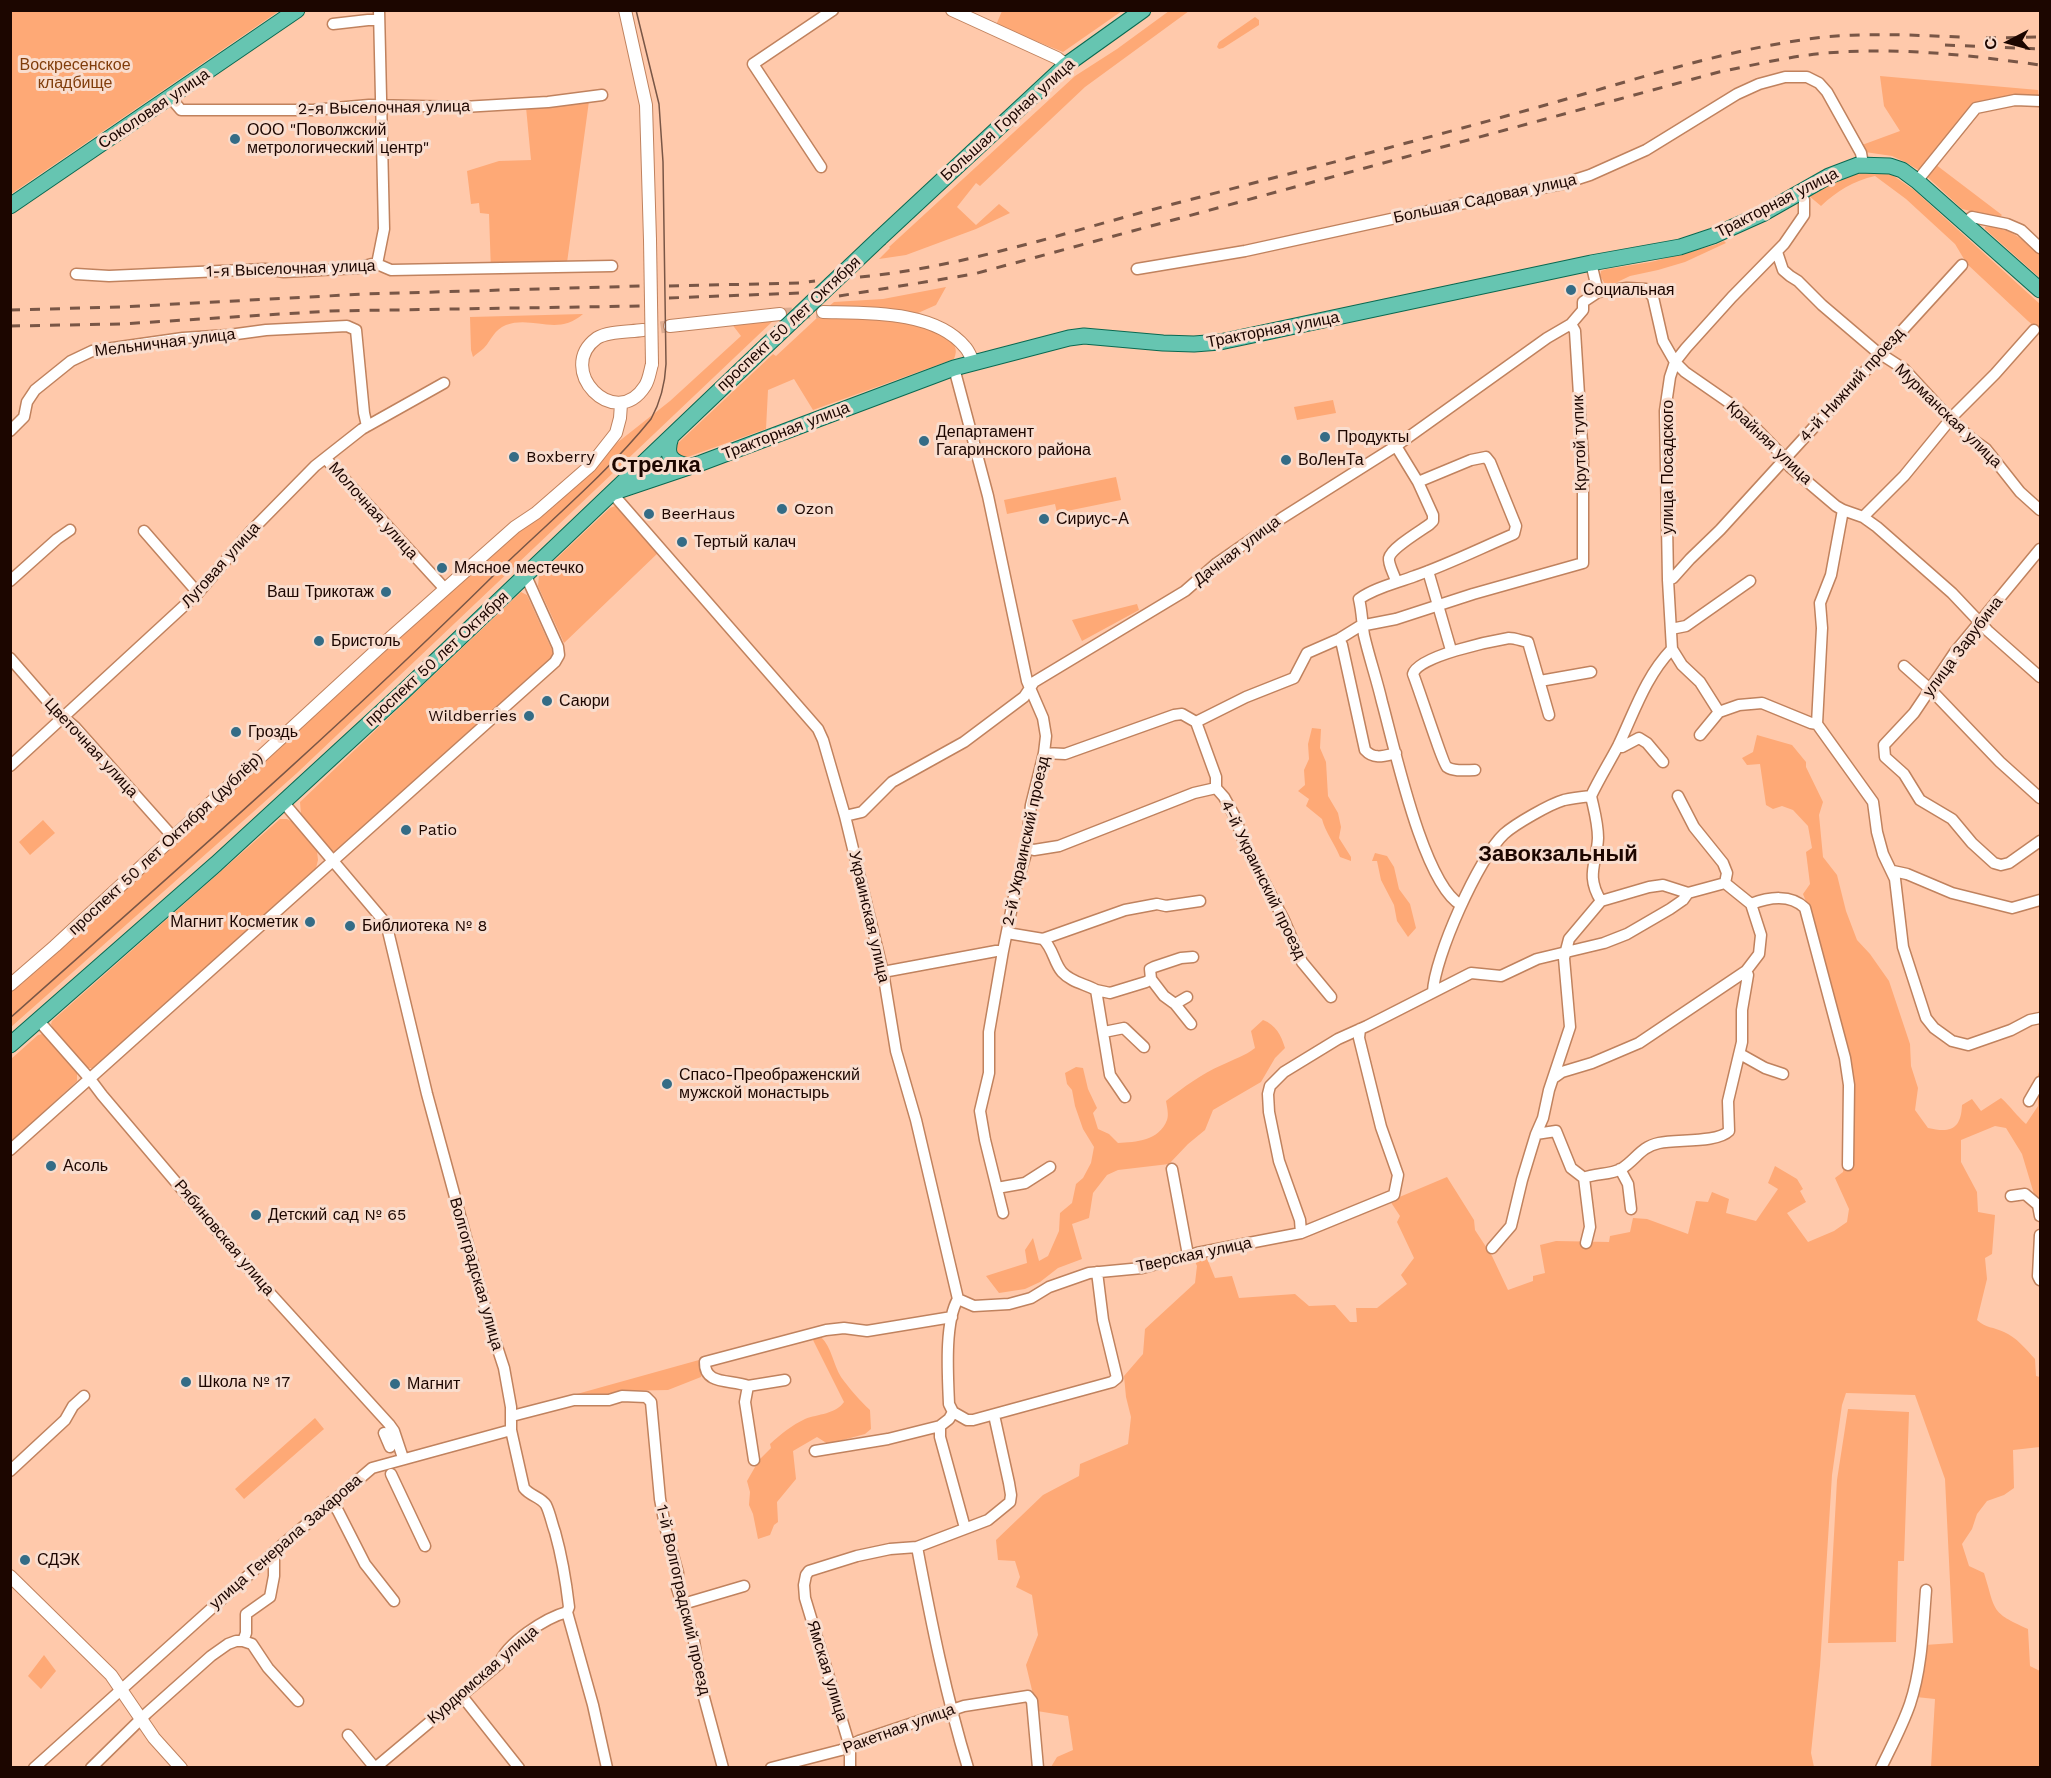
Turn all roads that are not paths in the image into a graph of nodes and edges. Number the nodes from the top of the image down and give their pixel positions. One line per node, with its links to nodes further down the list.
1 (297, 10): 10 (main road, Соколовая улица)
2 (625, 10): 41 (street, bridge)
3 (833, 10): 14 (street)
4 (952, 10): 8 (street)
5 (1143, 10): 8 (main road, Большая Горная улица)
6 (379, 15): 7 (street); 12 (street)
7 (333, 24)
8 (1066, 65): 19 (main road, Большая Горная улица)
9 (602, 95): 12 (street, 2-я Выселочная улица)
10 (171, 97): 12 (street, 2-я Выселочная улица); 17 (main road, Соколовая улица)
11 (2040, 101): 15 (street)
12 (382, 106): 23 (street)
13 (1863, 164): 15 (main road); 16 (main road, Тракторная улица); 26 (street, Большая Садовая улица)
14 (820, 167)
15 (1917, 181): 18 (main road)
16 (1800, 191): 21 (street, улица Посадского); 22 (main road, Тракторная улица)
17 (10, 206)
18 (1964, 223): 20 (street); 28 (main road)
19 (880, 238): 45 (main road, проспект 50 лет Октября, bridge)
20 (2040, 248)
21 (1777, 252): 36 (street, Мурманская улица); 37 (street, улица Посадского)
22 (1591, 263): 29 (street); 38 (main road, Тракторная улица)
23 (378, 264): 24 (street, 1-я Выселочная улица); 27 (street, 1-я Выселочная улица)
24 (612, 266)
25 (1962, 266): 36 (street, 4-й Нижний проезд)
26 (1137, 269)
27 (76, 274)
28 (2040, 290)
29 (1598, 292): 32 (street, Дачная улица); 37 (street, Крайняя улица)
30 (823, 312): 38 (street)
31 (780, 314): 33 (street)
32 (1570, 324): 46 (street, Дачная улица); 66 (street, Крутой тупик)
33 (670, 326)
34 (643, 330): 41 (street)
35 (2034, 330): 42 (street)
36 (1881, 354): 42 (street, Мурманская улица); 48 (street, 4-й Нижний проезд)
37 (1675, 362): 48 (street, Крайняя улица); 60 (street, улица Посадского)
38 (974, 363): 39 (main road, Тракторная улица)
39 (954, 368): 49 (main road, Тракторная улица); 78 (street, 2-й Украинский проезд)
40 (444, 383): 43 (street, Луговая улица)
41 (621, 404): 64 (street, проспект 50 лет Октября (дублёр))
42 (1951, 420): 53 (street, Мурманская улица); 54 (street)
43 (368, 426): 44 (street, Мельничная улица); 47 (street, Луговая улица)
44 (10, 431)
45 (671, 437): 49 (main road); 51 (main road, проспект 50 лет Октября)
46 (1396, 446): 50 (street); 78 (street, Дачная улица)
47 (326, 459): 64 (street, Молочная улица); 65 (street, Луговая улица)
48 (1784, 460): 52 (street, Крайняя улица); 60 (street, 4-й Нижний проезд)
49 (688, 466): 51 (main road, Тракторная улица)
50 (1418, 482): 58 (street); 62 (street)
51 (612, 493): 59 (main road, проспект 50 лет Октября); 97 (street, Украинская улица)
52 (1844, 510): 54 (street, Крайняя улица); 84 (street)
53 (2040, 510)
54 (1863, 517): 67 (street, Крайняя улица)
55 (70, 530): 61 (street)
56 (144, 531): 65 (street)
57 (2040, 549): 67 (street, улица Зарубина)
58 (1428, 571): 62 (street); 66 (street)
59 (526, 576): 96 (main road, проспект 50 лет Октября); 101 (street)
60 (1668, 580): 69 (street, улица Посадского)
61 (10, 581)
62 (1395, 581): 68 (street)
63 (1750, 581): 69 (street)
64 (445, 589): 98 (street, проспект 50 лет Октября (дублёр))
65 (198, 593): 82 (street, Луговая улица)
66 (1438, 606): 68 (street); 72 (street)
67 (1980, 623): 76 (street, Крайняя улица); 79 (street, улица Зарубина)
68 (1364, 624): 70 (street); 88 (street)
69 (1671, 629): 71 (street, улица Посадского)
70 (1338, 639): 83 (street); 88 (street)
71 (1672, 649): 80 (street); 86 (street)
72 (1451, 650): 77 (street); 91 (street)
73 (10, 658): 82 (street, Цветочная улица)
74 (1904, 666): 79 (street)
75 (1591, 672): 77 (street)
76 (2040, 677)
77 (1540, 681): 81 (street)
78 (1029, 688): 87 (street, 2-й Украинский проезд); 97 (street, Дачная улица)
79 (1931, 690): 95 (street); 99 (street, улица Зарубина)
80 (1719, 712): 84 (street); 85 (street)
81 (1549, 715)
82 (64, 716): 90 (street, Луговая улица); 98 (street, Цветочная улица)
83 (1196, 722): 87 (street); 92 (street, 4-й Украинский проезд)
84 (1817, 724): 102 (street)
85 (1700, 735)
86 (1617, 747): 89 (street); 93 (street)
87 (1044, 753): 100 (street, 2-й Украинский проезд)
88 (1396, 753): 109 (street)
89 (1663, 762)
90 (10, 766)
91 (1475, 770)
92 (1215, 788): 100 (street); 122 (street, 4-й Украинский проезд)
93 (1591, 796): 107 (street); 109 (street)
94 (1678, 796): 103 (street)
95 (2040, 798)
96 (284, 803): 101 (street, Волгоградская улица); 125 (main road, проспект 50 лет Октября)
97 (845, 816): 116 (street, Украинская улица)
98 (173, 837): 118 (street, проспект 50 лет Октября (дублёр))
99 (2040, 841)
100 (1026, 848): 110 (street, 2-й Украинский проезд)
101 (333, 860): 134 (street); 164 (street, Волгоградская улица)
102 (1893, 871): 105 (street); 124 (street)
103 (1725, 883): 104 (street); 108 (street)
104 (1688, 893): 107 (street); 113 (street)
105 (2040, 900)
106 (1200, 901): 111 (street)
107 (1601, 901): 113 (street)
108 (1751, 904): 115 (street); 140 (street)
109 (1461, 905): 120 (street)
110 (1006, 933): 111 (street); 112 (street, 2-й Украинский проезд)
111 (1043, 939): 119 (street)
112 (1003, 951): 116 (street); 145 (street, 2-й Украинский проезд)
113 (1565, 951): 120 (street); 133 (street)
114 (1193, 957): 117 (street)
115 (1746, 971): 131 (street); 133 (street)
116 (883, 972): 157 (street, Украинская улица)
117 (1151, 979): 119 (street); 123 (street)
118 (10, 985)
119 (1096, 990): 128 (street)
120 (1433, 992): 127 (street)
121 (1187, 997): 123 (street)
122 (1331, 997)
123 (1175, 1004): 126 (street)
124 (2040, 1018)
125 (38, 1020): 129 (main road, проспект 50 лет Октября); 134 (street, Рябиновская улица)
126 (1191, 1024)
127 (1359, 1029): 150 (street); 150 (street, Тверская улица)
128 (1104, 1032): 130 (street); 136 (street)
129 (10, 1045)
130 (1144, 1047)
131 (1740, 1054): 132 (street); 143 (street)
132 (1783, 1074)
133 (1555, 1077): 138 (street)
134 (90, 1079): 139 (street); 170 (street, Рябиновская улица)
135 (2040, 1082): 137 (street)
136 (1125, 1097)
137 (2029, 1101)
138 (1536, 1134): 144 (street); 153 (street)
139 (10, 1150)
140 (1848, 1165)
141 (1050, 1167): 145 (street)
142 (1172, 1169): 154 (street)
143 (1620, 1169): 144 (street); 147 (street)
144 (1584, 1178): 152 (street)
145 (997, 1188): 148 (street, 2-й Украинский проезд)
146 (2011, 1196): 149 (street)
147 (1631, 1209)
148 (1003, 1213)
149 (2040, 1216)
150 (1301, 1233): 154 (street, Тверская улица)
151 (2040, 1235): 156 (street)
152 (1586, 1243)
153 (1492, 1248)
154 (1188, 1255): 155 (street, Тверская улица)
155 (1097, 1272): 157 (street, Тверская улица); 163 (street)
156 (2040, 1280)
157 (958, 1299): 158 (street)
158 (952, 1317): 160 (street); 162 (street)
159 (785, 1380): 160 (street)
160 (748, 1386): 171 (street)
161 (84, 1396): 172 (street)
162 (953, 1412): 163 (street); 165 (street)
163 (994, 1415): 175 (street)
164 (512, 1416): 166 (street, Волгоградская улица); 183 (street, 1-й Волгоградский проезд)
165 (940, 1426): 169 (street); 175 (street)
166 (511, 1430): 170 (street, улица Генерала Захарова); 184 (street, Волгоградская улица)
167 (384, 1433): 168 (street)
168 (390, 1447)
169 (815, 1451)
170 (403, 1458): 174 (street, улица Генерала Захарова)
171 (754, 1461)
172 (10, 1471)
173 (392, 1474): 176 (street)
174 (331, 1502): 178 (street, улица Генерала Захарова); 182 (street)
175 (965, 1528): 177 (street)
176 (424, 1546)
177 (917, 1547): 189 (street); 192 (street, Ямская улица)
178 (274, 1552): 185 (street); 186 (street, улица Генерала Захарова)
179 (10, 1576): 186 (street)
180 (744, 1586): 183 (street)
181 (1926, 1590): 204 (street)
182 (394, 1601)
183 (683, 1604): 199 (street, 1-й Волгоградский проезд)
184 (567, 1612): 187 (street, Курдюмская улица); 198 (street, Волгоградская улица)
185 (243, 1641): 188 (street); 190 (street)
186 (121, 1689): 190 (street); 193 (street, улица Генерала Захарова)
187 (462, 1696): 196 (street, Курдюмская улица); 197 (street)
188 (298, 1701)
189 (953, 1711): 192 (street, Ракетная улица); 202 (street); 203 (street, Ракетная улица)
190 (140, 1719): 194 (street); 195 (street)
191 (348, 1736): 196 (street)
192 (850, 1747): 200 (street, Ракетная улица); 201 (street, Ямская улица)
193 (34, 1767)
194 (91, 1767)
195 (181, 1767)
196 (375, 1767)
197 (519, 1767)
198 (608, 1767)
199 (723, 1767)
200 (771, 1767)
201 (850, 1767)
202 (968, 1767)
203 (1038, 1767)
204 (1881, 1767)

